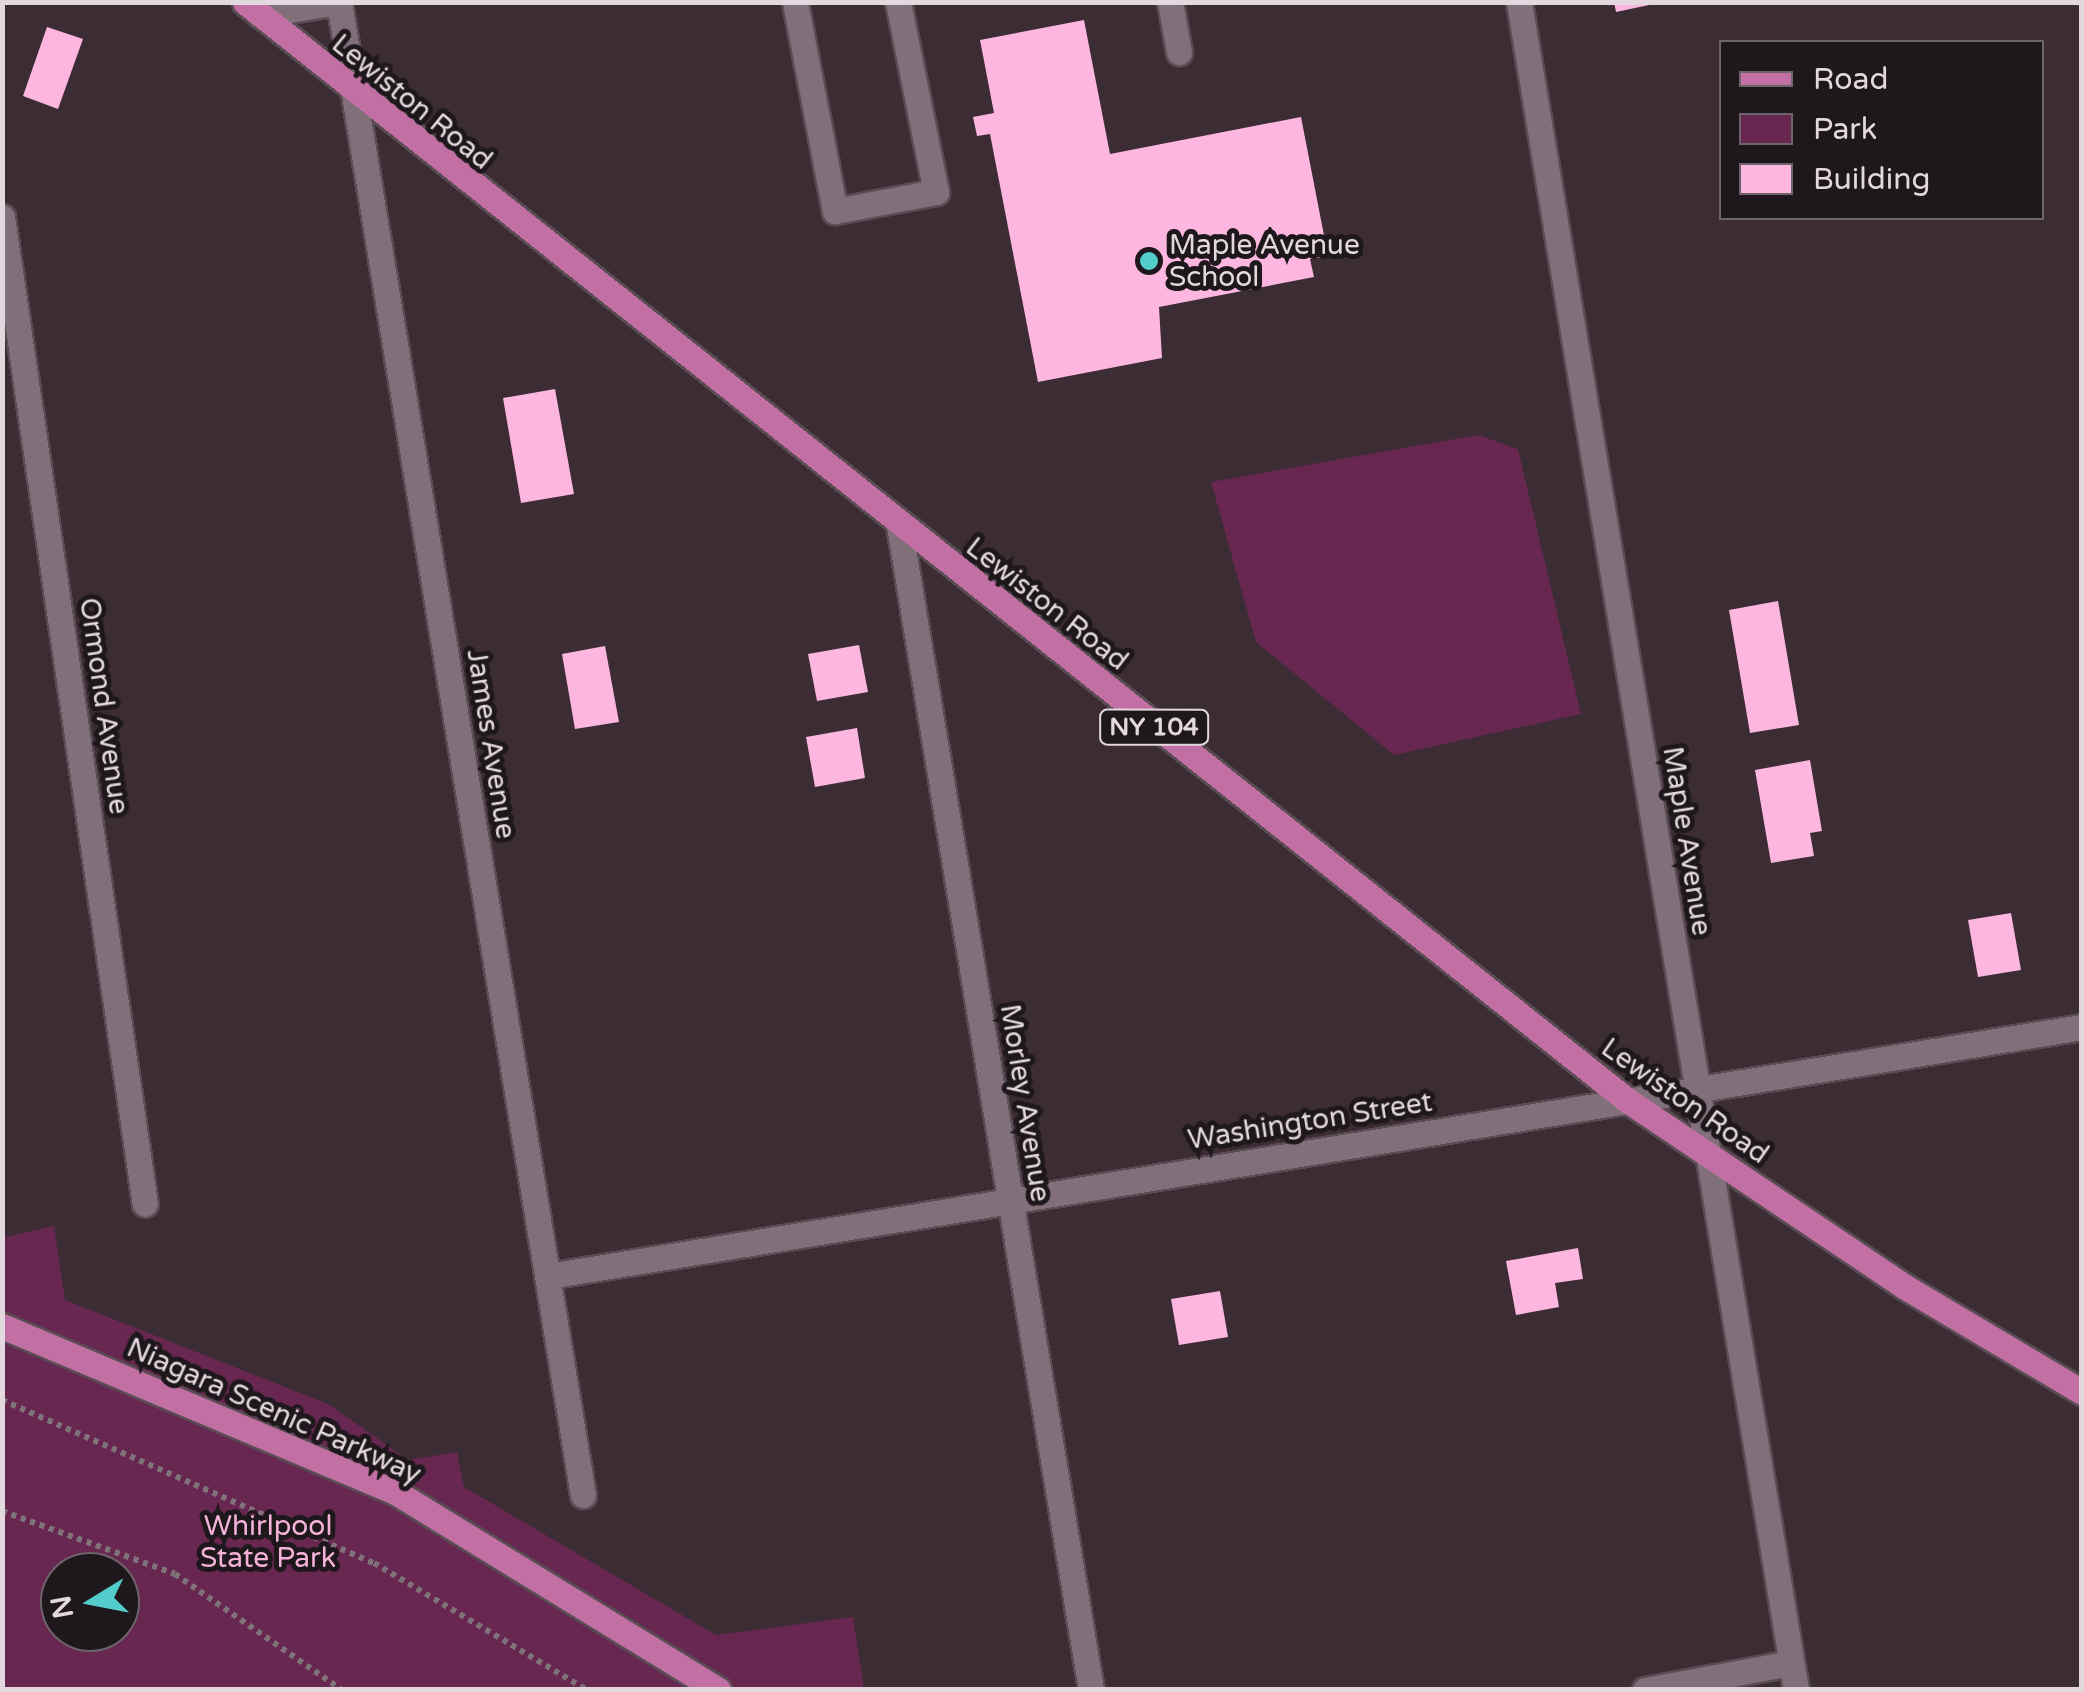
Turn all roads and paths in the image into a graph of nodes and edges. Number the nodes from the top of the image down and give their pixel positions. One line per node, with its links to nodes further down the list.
1 (338, 2): 6 (street); 8 (street, James Avenue)
2 (795, 2): 3 (street)
3 (898, 2)
4 (1170, 2): 7 (street)
5 (1519, 2): 12 (street, Maple Avenue)
6 (252, 9): 8 (main road, Lewiston Road / NY 104)
7 (1179, 52)
8 (354, 97): 10 (main road, Lewiston Road / NY 104); 17 (street, James Avenue)
9 (2, 217): 16 (street, Ormond Avenue)
10 (900, 526): 13 (main road, Lewiston Road / NY 104); 15 (street, Morley Avenue)
11 (2082, 1027): 12 (street, Washington Street)
12 (1697, 1089): 13 (street, Washington Street); 14 (street, Maple Avenue)
13 (1627, 1100): 14 (main road, Lewiston Road / NY 104); 15 (street, Washington Street)
14 (1708, 1157): 19 (main road, Lewiston Road / NY 104); 23 (street, Maple Avenue)
15 (1010, 1201): 17 (street, Washington Street); 29 (street, Morley Avenue)
16 (145, 1204)
17 (548, 1276): 21 (street, James Avenue)
18 (2, 1326): 28 (main road, Niagara Scenic Parkway)
19 (2082, 1392)
20 (2, 1400): 27 (path)
21 (583, 1494)
22 (2, 1511): 24 (path)
23 (1792, 1663): 30 (street); 31 (street, Maple Avenue)
24 (320, 1674): 25 (path); 26 (path)
25 (330, 1690)
26 (342, 1690)
27 (588, 1690)
28 (719, 1690)
29 (1091, 1690)
30 (1645, 1690)
31 (1796, 1690)

